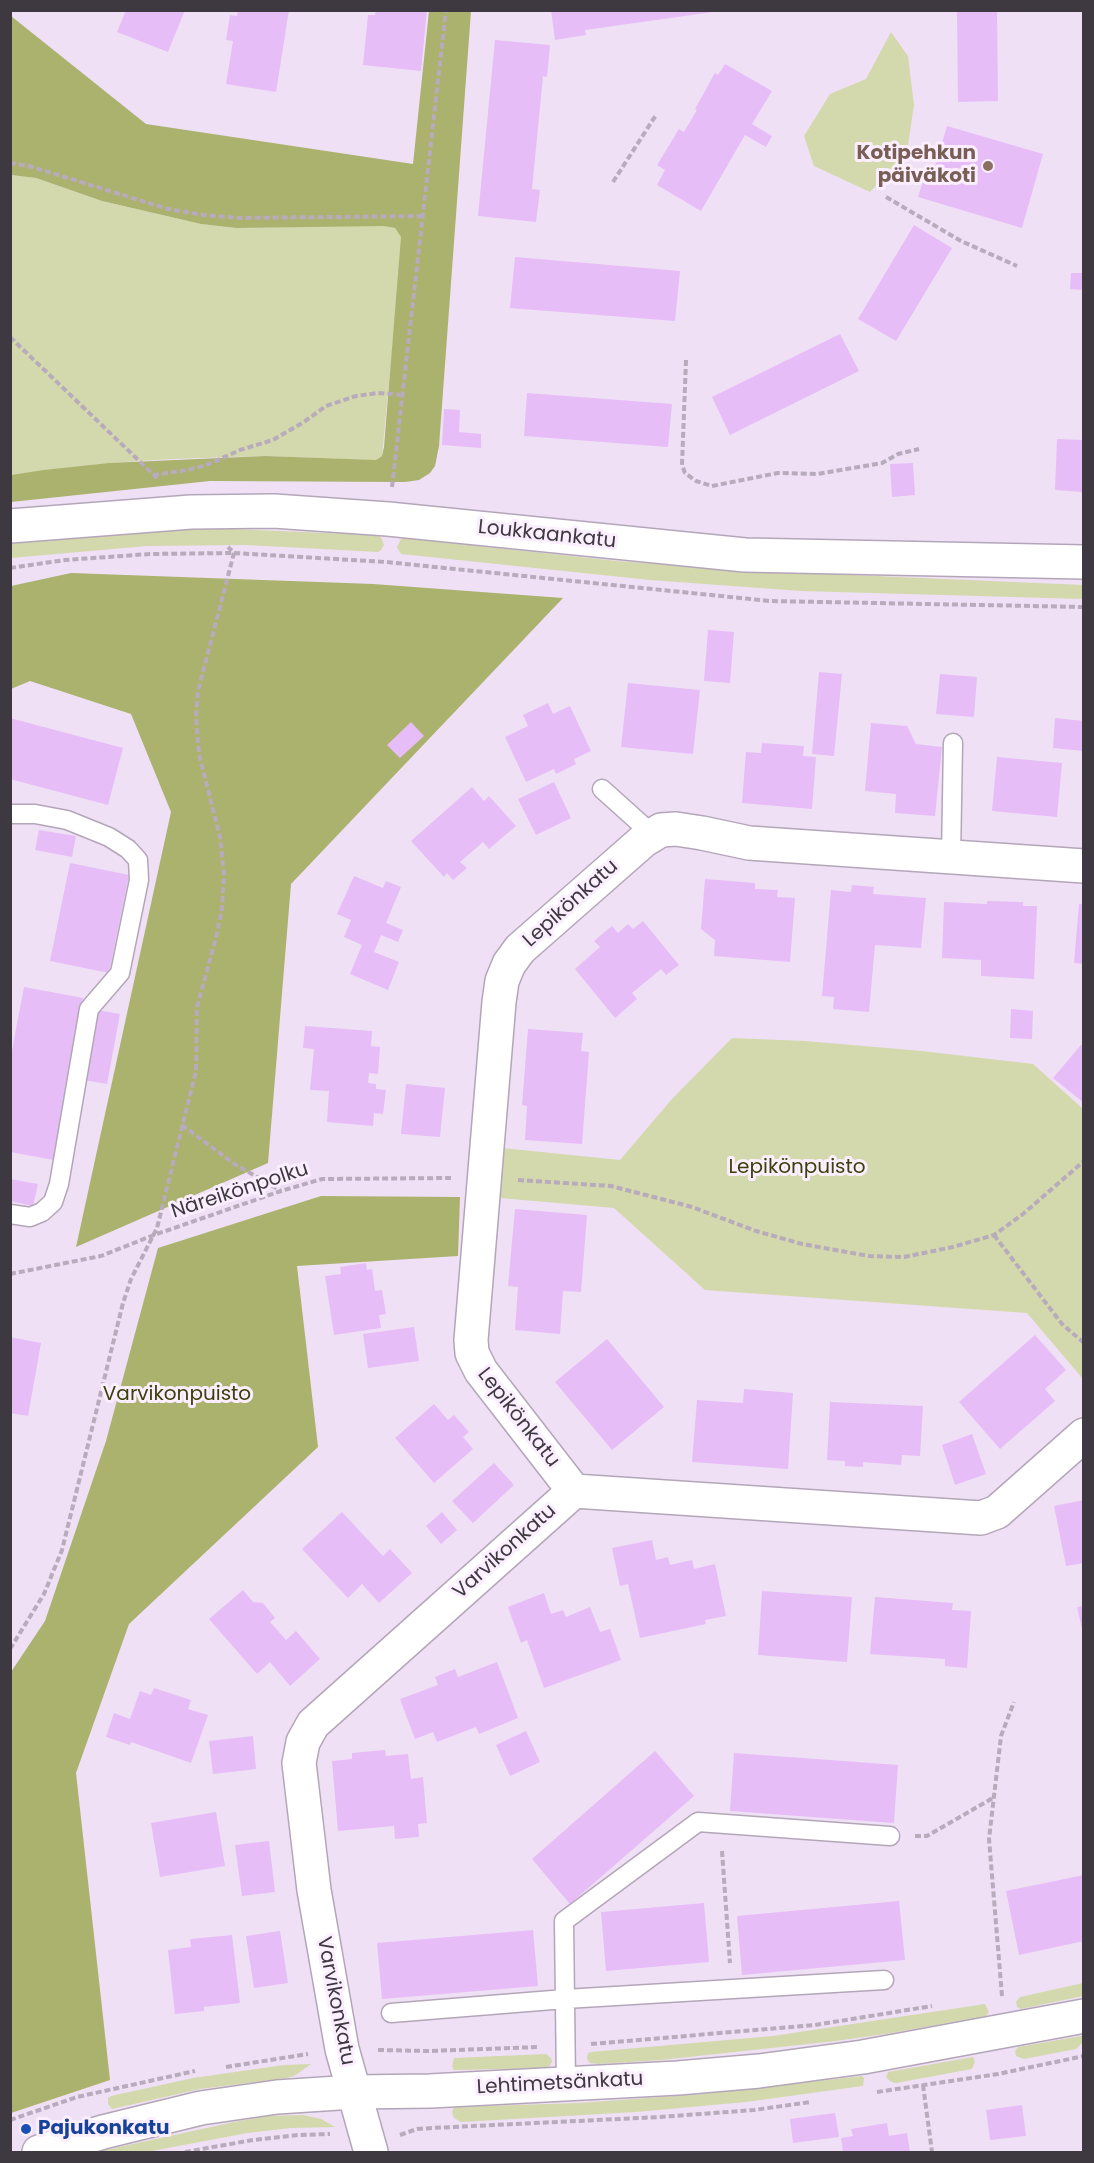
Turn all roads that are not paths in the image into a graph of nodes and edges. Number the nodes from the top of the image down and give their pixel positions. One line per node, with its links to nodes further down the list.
1 (10, 526): 2 (street, Loukkaankatu)
2 (1083, 562)
3 (953, 743): 7 (lane)
4 (602, 789): 6 (lane)
5 (10, 814): 9 (lane)
6 (651, 834): 7 (street); 11 (street, Lepikönkatu)
7 (951, 858): 8 (street)
8 (1083, 866)
9 (10, 1215)
10 (1083, 1435): 11 (street, Varvikonkatu)
11 (574, 1491): 18 (street, Varvikonkatu)
12 (890, 1836): 14 (lane)
13 (884, 1980): 14 (lane)
14 (565, 1999): 15 (lane); 17 (lane)
15 (391, 2013)
16 (1083, 2016): 17 (street, Lehtimetsänkatu)
17 (566, 2084): 18 (street, Lehtimetsänkatu)
18 (354, 2092): 19 (street, Lehtimetsänkatu); 20 (street, Varvikonkatu)
19 (39, 2152)
20 (371, 2152)

